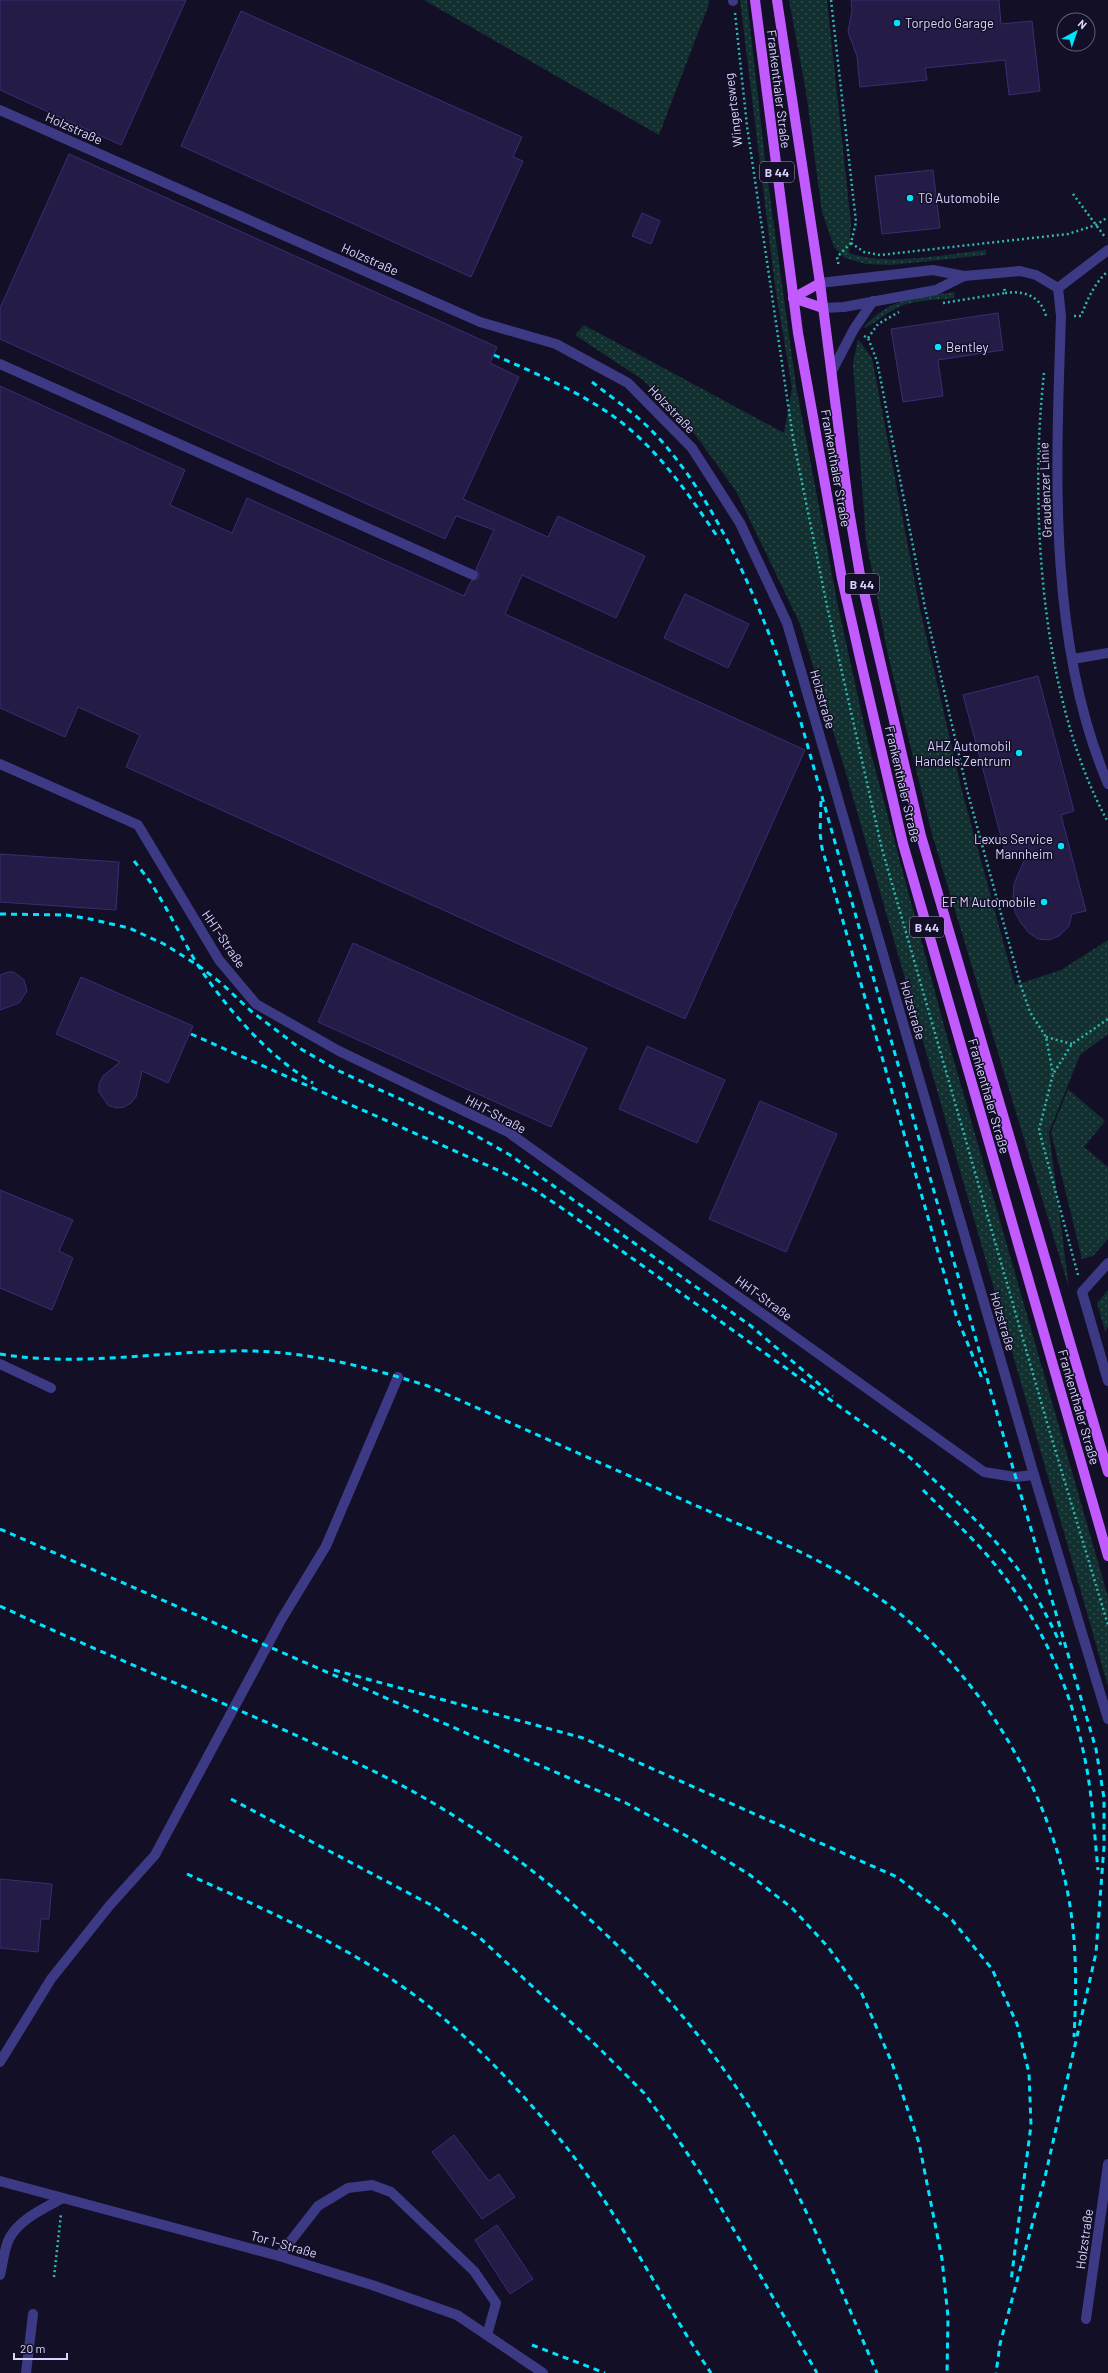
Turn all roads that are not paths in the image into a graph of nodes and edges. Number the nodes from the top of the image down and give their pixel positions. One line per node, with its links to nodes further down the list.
1 (755, 0): 8 (main road, Frankenthaler Straße / B 44)
2 (777, 0): 6 (main road, Frankenthaler Straße / B 44)
3 (0, 110): 24 (street, Holzstraße)
4 (1108, 250): 7 (street)
5 (964, 276): 6 (street); 7 (street); 9 (street)
6 (820, 282): 8 (main road); 10 (main road, Frankenthaler Straße / B 44)
7 (1058, 288): 15 (street, Graudenzer Linie)
8 (793, 298): 10 (main road); 25 (main road, Frankenthaler Straße / B 44)
9 (874, 301): 10 (street); 12 (street)
10 (823, 308): 12 (main road, Frankenthaler Straße / B 44)
11 (0, 364): 13 (street)
12 (832, 371): 23 (main road, Frankenthaler Straße / B 44)
13 (473, 575)
14 (1108, 653): 15 (street)
15 (1073, 659): 17 (street, Graudenzer Linie)
16 (0, 764): 24 (street, HHT-Straße)
17 (1108, 784)
18 (1108, 1263): 21 (street)
19 (0, 1364): 22 (street)
20 (398, 1377): 27 (street)
21 (1108, 1381)
22 (51, 1388)
23 (1108, 1472)
24 (1034, 1475): 26 (street, Holzstraße)
25 (1108, 1556)
26 (1108, 1719)
27 (0, 2062)
28 (1108, 2164): 34 (street, Holzstraße)
29 (0, 2181): 30 (street, Tor 1-Straße)
30 (63, 2198): 31 (street, Tor 1-Straße); 32 (street)
31 (279, 2256): 35 (street, Tor 1-Straße); 35 (street)
32 (0, 2275)
33 (34, 2314): 36 (street)
34 (1086, 2319)
35 (487, 2334): 37 (street, Tor 1-Straße)
36 (26, 2373)
37 (543, 2373)

